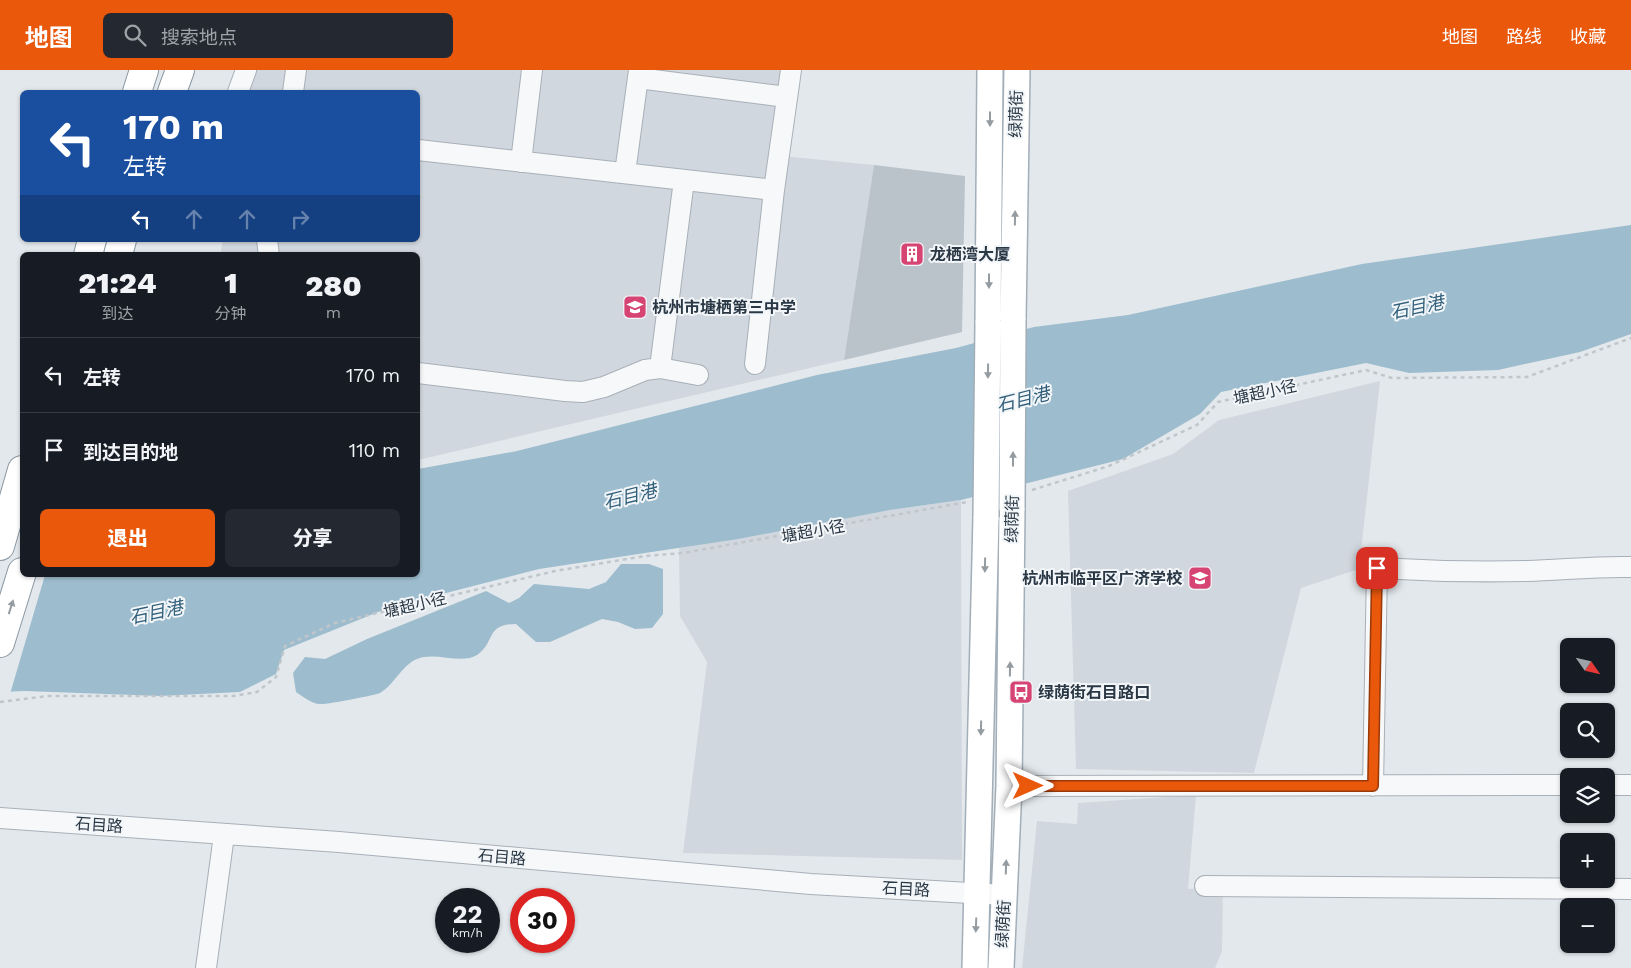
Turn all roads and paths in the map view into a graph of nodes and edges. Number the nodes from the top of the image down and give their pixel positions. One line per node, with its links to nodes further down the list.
1 (144, 70): 10 (highway)
2 (180, 70): 11 (highway)
3 (246, 70): 12 (street)
4 (296, 70): 13 (street)
5 (532, 70): 16 (street)
6 (791, 70): 14 (street)
7 (990, 70): 27 (main road, 绿荫街, one-way to 27, bridge)
8 (1017, 70): 26 (main road, 绿荫街, one-way to 8, bridge)
9 (648, 74): 14 (street); 17 (street)
10 (138, 90)
11 (173, 90)
12 (239, 90)
13 (293, 90)
14 (787, 96): 19 (street)
15 (420, 150): 16 (street)
16 (521, 162): 17 (street)
17 (625, 173): 18 (street)
18 (684, 180): 19 (street); 22 (street)
19 (774, 190): 21 (street)
20 (1631, 338): 26 (path, 塘超小径)
21 (755, 364)
22 (660, 368): 23 (street); 24 (street)
23 (420, 373)
24 (698, 375)
25 (20, 477): 28 (highway)
26 (1018, 500): 36 (main road, 绿荫街, one-way to 26)
27 (981, 509): 32 (path, 塘超小径); 42 (main road, 绿荫街, one-way to 42)
28 (0, 546)
29 (1631, 567): 37 (street)
30 (20, 577): 31 (highway, one-way to 30)
31 (0, 643)
32 (0, 702)
33 (1560, 785): 37 (street)
34 (1615, 785): 35 (street)
35 (1631, 785)
36 (1009, 786): 37 (street); 43 (main road, 绿荫街, one-way to 36)
37 (1373, 786)
38 (0, 818): 39 (street, 石目路)
39 (224, 835): 42 (street, 石目路); 44 (street)
40 (1205, 886): 41 (street)
41 (1631, 889)
42 (978, 894): 43 (street, 石目路); 45 (main road, 绿荫街, one-way to 45)
43 (1005, 895): 46 (main road, 绿荫街)
44 (206, 968)
45 (975, 968)
46 (1001, 968)

